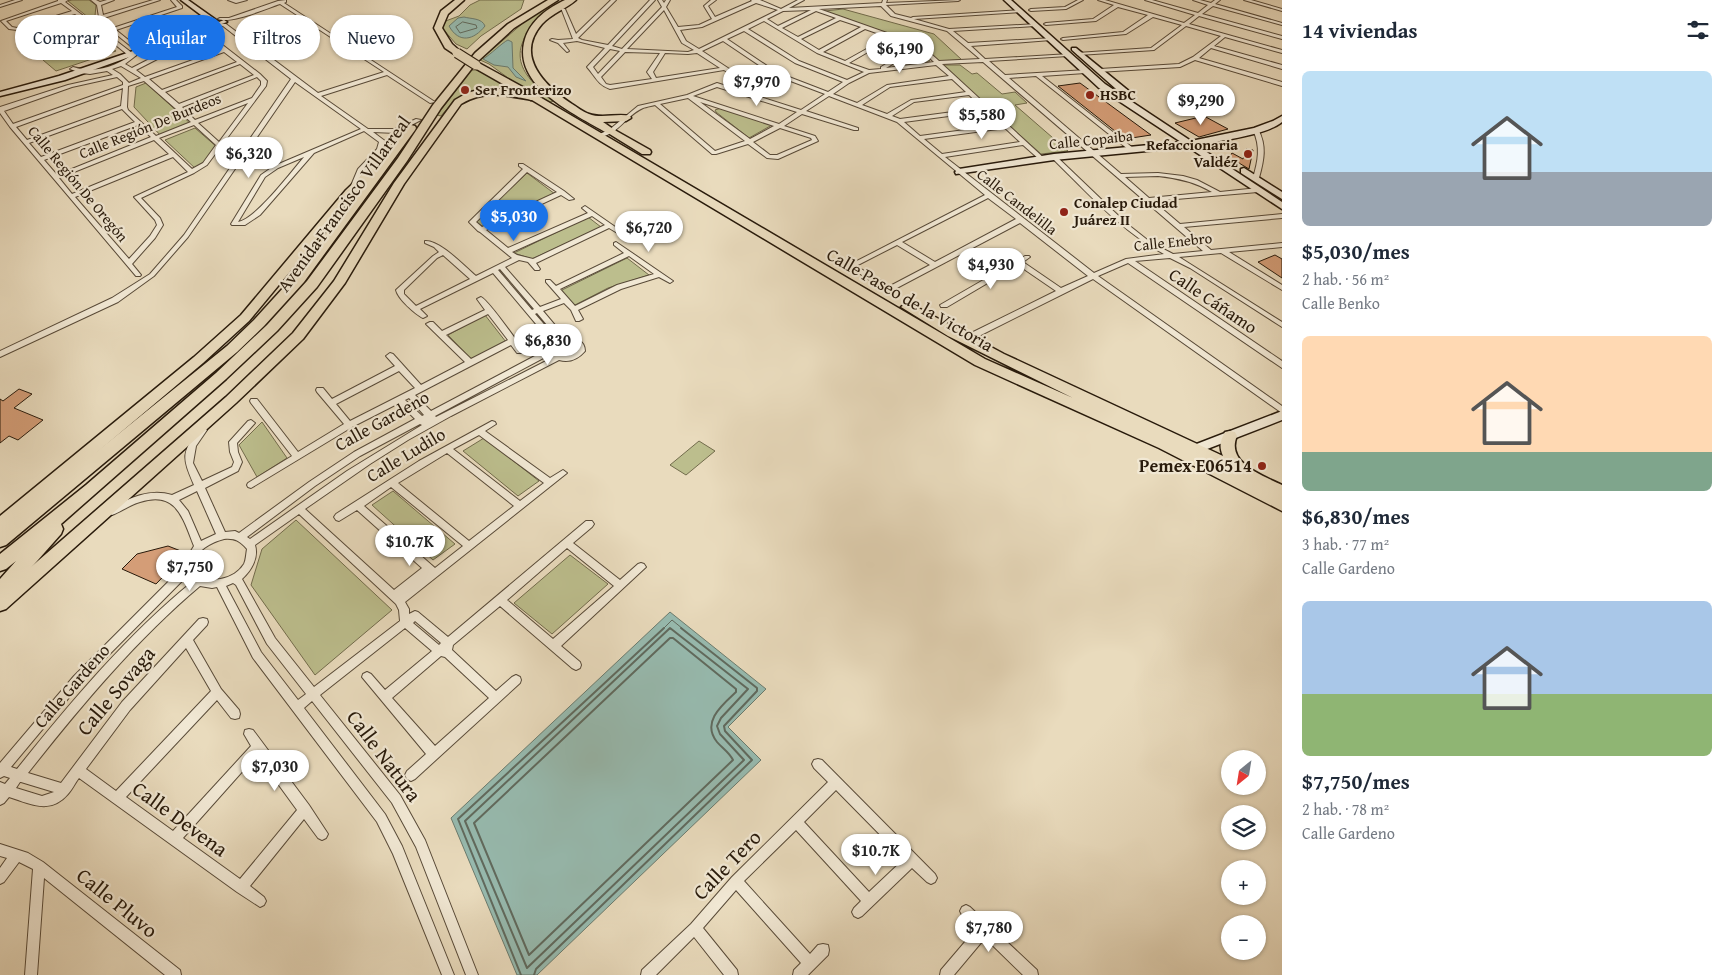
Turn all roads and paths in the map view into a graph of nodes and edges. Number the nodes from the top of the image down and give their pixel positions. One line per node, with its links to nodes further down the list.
1 (20, 0): 39 (street)
2 (62, 0): 50 (street); 50 (street)
3 (94, 0): 36 (street)
4 (112, 0): 36 (street)
5 (158, 0): 53 (street)
6 (173, 0): 71 (street)
7 (184, 0): 54 (main road)
8 (194, 0): 55 (main road)
9 (230, 0): 10 (street)
10 (245, 0)
11 (287, 0): 34 (street)
12 (460, 0): 140 (highway, bridge)
13 (543, 0): 60 (highway, Avenida Francisco Villarreal)
14 (554, 0): 183 (highway, Avenida Francisco Villarreal)
15 (572, 0): 154 (highway)
16 (614, 0): 78 (street)
17 (653, 0): 43 (street)
18 (660, 0): 40 (street)
19 (668, 0): 40 (street)
20 (714, 0): 62 (street)
21 (755, 0): 46 (street); 62 (street)
22 (802, 0): 46 (street)
23 (843, 0): 42 (street)
24 (958, 0): 33 (street)
25 (1007, 0): 49 (main road)
26 (1018, 0): 47 (main road)
27 (1081, 0): 47 (street)
28 (1100, 0): 37 (street)
29 (1147, 0): 57 (street)
30 (1195, 0): 38 (street)
31 (1218, 0): 38 (street)
32 (1246, 0): 48 (street)
33 (923, 1): 35 (street)
34 (280, 2): 63 (street); 120 (street)
35 (884, 2): 42 (street); 59 (street)
36 (99, 4): 52 (street)
37 (1118, 5): 56 (street); 64 (street)
38 (1212, 5): 57 (street); 65 (street)
39 (0, 6)
40 (664, 6): 43 (street); 72 (street); 93 (street)
41 (525, 7): 60 (highway)
42 (834, 7): 45 (street)
43 (646, 8): 91 (street)
44 (563, 9): 78 (street)
45 (814, 9): 46 (street); 58 (street); 69 (street)
46 (781, 10): 61 (street)
47 (1031, 10): 64 (main road)
48 (1282, 10)
49 (1020, 11): 59 (street); 67 (main road)
50 (75, 12): 51 (street)
51 (79, 15)
52 (100, 15)
53 (110, 15)
54 (209, 15)
55 (212, 15)
56 (1152, 15): 68 (street); 83 (street)
57 (1200, 15): 68 (street); 79 (street)
58 (840, 18): 70 (street); 81 (street)
59 (905, 18): 74 (street)
60 (512, 19): 144 (highway, Avenida Francisco Villarreal)
61 (764, 19): 69 (street); 73 (street)
62 (714, 20): 72 (street)
63 (225, 21)
64 (1046, 24): 83 (main road)
65 (1282, 24)
66 (225, 25): 129 (street)
67 (1035, 25): 74 (street); 82 (main road)
68 (1186, 25): 76 (street); 100 (street)
69 (779, 27): 81 (street)
70 (865, 27): 77 (street); 97 (street)
71 (118, 28)
72 (677, 29): 95 (street)
73 (745, 29): 80 (street); 131 (street)
74 (949, 30): 87 (street)
75 (118, 34): 84 (street)
76 (1225, 35): 90 (street); 98 (street)
77 (892, 36): 89 (street); 108 (street)
78 (575, 38): 86 (street); 86 (street); 91 (street)
79 (1282, 38)
80 (724, 39): 95 (street); 137 (street, Calle Candelilla)
81 (798, 39): 97 (street)
82 (1051, 39): 87 (street); 101 (main road)
83 (1063, 39): 100 (main road)
84 (126, 40): 85 (street)
85 (118, 42)
86 (560, 42): 94 (street)
87 (966, 45): 106 (street)
88 (118, 46): 99 (street)
89 (919, 46): 109 (street); 116 (street)
90 (1210, 46): 103 (street); 112 (street)
91 (609, 48): 93 (street); 126 (street)
92 (225, 50): 107 (street)
93 (622, 50): 96 (street); 126 (street)
94 (568, 51)
95 (699, 51): 96 (street); 111 (street)
96 (664, 52): 130 (street)
97 (819, 52): 108 (street)
98 (1282, 52)
99 (128, 53): 114 (main road)
100 (1079, 54): 118 (main road)
101 (1068, 55): 106 (street); 117 (main road)
102 (128, 58): 110 (street)
103 (1196, 58): 118 (street); 132 (street)
104 (152, 60): 115 (street)
105 (197, 60): 128 (street)
106 (984, 60): 109 (street); 125 (street)
107 (241, 62): 123 (street); 134 (street)
108 (846, 63): 119 (street)
109 (938, 63): 116 (street); 127 (street)
110 (121, 64): 113 (street); 115 (street)
111 (723, 68): 124 (street); 130 (street)
112 (1282, 68)
113 (107, 69): 114 (street); 122 (street)
114 (77, 70): 135 (main road)
115 (132, 70): 128 (street)
116 (881, 70): 119 (street)
117 (1085, 71): 121 (street); 143 (main road)
118 (1100, 71): 141 (main road)
119 (868, 72): 131 (street)
120 (387, 73): 138 (street); 144 (street)
121 (1037, 74): 125 (street); 178 (street)
122 (118, 75): 133 (street); 151 (street)
123 (258, 76): 142 (street); 149 (street)
124 (738, 77)
125 (1003, 77): 180 (street)
126 (597, 78): 130 (street)
127 (953, 78): 136 (street); 146 (street)
128 (144, 79): 133 (street); 134 (street)
129 (294, 79): 138 (street); 257 (street)
130 (655, 80)
131 (847, 82): 137 (street)
132 (1282, 84)
133 (126, 85): 147 (street); 163 (street)
134 (161, 92): 149 (street)
135 (0, 93)
136 (970, 93): 150 (street); 155 (street)
137 (827, 94): 146 (street, Calle Candelilla); 152 (street)
138 (318, 95): 166 (street)
139 (691, 97): 145 (street); 148 (street); 152 (street); 153 (street)
140 (534, 98): 169 (main road, Calle Paseo de la Victoria); 193 (main road, Calle Paseo de la Victoria)
141 (1132, 98): 143 (main road); 174 (main road)
142 (253, 99): 160 (street, Calle Región De Burdeos); 177 (street)
143 (1122, 100): 176 (main road)
144 (432, 102): 158 (highway, Avenida Francisco Villarreal)
145 (654, 103): 156 (street); 173 (street)
146 (858, 105): 155 (street, Calle Candelilla)
147 (124, 106): 161 (street); 172 (street)
148 (720, 106): 153 (street); 162 (street)
149 (177, 107): 160 (street)
150 (987, 109): 159 (street); 164 (street)
151 (0, 110): 163 (street, Calle Región De Oregón)
152 (800, 110): 162 (street); 165 (street)
153 (710, 111): 173 (street)
154 (580, 112): 156 (highway); 167 (highway)
155 (888, 116): 159 (street, Calle Candelilla)
156 (626, 118): 167 (street)
157 (1282, 118): 168 (main road, Calle Copaiba)
158 (418, 120): 166 (street); 183 (highway, Avenida Francisco Villarreal)
159 (899, 121): 171 (street, Calle Candelilla)
160 (193, 122): 170 (street, Calle Región De Burdeos); 177 (street)
161 (138, 123): 170 (street); 186 (street)
162 (781, 125): 173 (street); 184 (street)
163 (12, 126): 172 (street, Calle Región De Oregón)
164 (1006, 126): 171 (street); 175 (street)
165 (856, 129)
166 (367, 130): 179 (street); 194 (street)
167 (611, 130): 169 (street); 252 (main road, Calle Paseo de la Victoria)
168 (1256, 130): 174 (main road, Calle Copaiba); 192 (street)
169 (599, 136): 284 (main road, Calle Paseo de la Victoria)
170 (154, 138): 181 (street); 191 (street, Calle Región De Burdeos)
171 (918, 138): 182 (street, Calle Candelilla)
172 (27, 142): 186 (street, Calle Región De Oregón)
173 (749, 142): 184 (street)
174 (1199, 142): 176 (main road, Calle Copaiba); 192 (main road)
175 (1025, 143): 182 (street); 187 (street)
176 (1190, 144): 178 (main road, Calle Copaiba); 195 (main road)
177 (219, 145): 188 (street)
178 (1130, 149): 180 (main road, Calle Copaiba)
179 (312, 153): 179 (street)
180 (1092, 153): 185 (main road, Calle Copaiba); 190 (street)
181 (173, 155): 188 (street); 199 (street)
182 (942, 156): 189 (street, Calle Candelilla)
183 (397, 157): 193 (highway); 194 (main road); 282 (highway, Avenida Francisco Villarreal); 292 (highway, Avenida Francisco Villarreal)
184 (778, 157)
185 (1054, 158): 187 (main road, Calle Copaiba); 221 (street)
186 (41, 159): 191 (street, Calle Región De Oregón)
187 (1042, 159): 189 (main road, Calle Copaiba)
188 (192, 172): 227 (street)
189 (959, 172): 198 (street, Calle Candelilla)
190 (1119, 176): 197 (street); 202 (street)
191 (57, 177): 199 (street, Calle Región De Oregón)
192 (1256, 178): 200 (main road)
193 (399, 183): 272 (main road, Calle Paseo de la Victoria)
194 (353, 188): 302 (main road)
195 (1258, 190): 197 (street); 203 (main road)
196 (562, 192): 201 (street); 210 (street); 210 (street)
197 (1218, 193): 202 (street)
198 (989, 195): 207 (street, Calle Candelilla); 213 (street)
199 (72, 196): 227 (street, Calle Región De Oregón)
200 (1282, 196)
201 (571, 199)
202 (1147, 200): 209 (street)
203 (1282, 206)
204 (585, 208): 205 (street)
205 (592, 213): 208 (street); 216 (street)
206 (1282, 216): 209 (street)
207 (1020, 220): 228 (street); 233 (street, Calle Candelilla)
208 (610, 225): 211 (street); 225 (street)
209 (1178, 226): 218 (street)
210 (480, 230): 216 (street)
211 (621, 233)
212 (427, 242): 219 (street)
213 (897, 242): 228 (street); 228 (street)
214 (616, 244): 220 (street)
215 (1282, 245): 217 (street, Calle Enebro)
216 (508, 251): 223 (street)
217 (1222, 251): 218 (street, Calle Enebro); 237 (street)
218 (1209, 252): 221 (street, Calle Enebro)
219 (442, 253): 234 (street); 243 (street)
220 (629, 253): 231 (street); 238 (street)
221 (1171, 256): 224 (street, Calle Enebro); 250 (street)
222 (1027, 257): 226 (street)
223 (517, 258): 225 (street); 229 (street)
224 (1128, 260): 233 (street, Calle Enebro); 261 (street, Calle Cáñamo)
225 (532, 262): 230 (street)
226 (1019, 262): 239 (street); 242 (street)
227 (129, 263): 232 (street, Calle Región De Oregón)
228 (935, 265)
229 (497, 268): 234 (street); 246 (street)
230 (537, 268)
231 (660, 274): 236 (street); 245 (street)
232 (138, 275)
233 (1093, 276): 239 (street, Calle Enebro); 269 (street, Calle Candelilla)
234 (475, 279): 243 (street)
235 (548, 281): 238 (street)
236 (670, 281)
237 (1282, 288)
238 (555, 289): 241 (street)
239 (1061, 291): 252 (street, Calle Enebro)
240 (480, 299): 244 (street)
241 (565, 300): 245 (street); 246 (street)
242 (944, 305)
243 (415, 309): 247 (street)
244 (490, 310): 251 (street); 253 (street)
245 (574, 310): 248 (street)
246 (534, 312): 254 (street)
247 (423, 316)
248 (579, 319)
249 (430, 324): 251 (street)
250 (1282, 325)
251 (441, 335): 260 (street)
252 (964, 340): 281 (main road, Calle Paseo de la Victoria)
253 (513, 341): 255 (street); 260 (street)
254 (559, 341): 256 (street); 259 (street)
255 (520, 351)
256 (550, 351): 259 (street); 270 (street, Calle Gardeno)
257 (0, 354)
258 (390, 356): 262 (street)
259 (558, 358): 274 (street, Calle Gardeno)
260 (470, 363): 263 (street)
261 (1282, 366)
262 (400, 367): 263 (street); 268 (street)
263 (420, 388): 265 (street)
264 (320, 390): 268 (street)
265 (410, 394): 266 (street); 270 (street)
266 (400, 399): 273 (street); 277 (street)
267 (254, 401): 285 (street)
268 (331, 403): 277 (street)
269 (1282, 410)
270 (429, 414): 273 (street, Calle Gardeno); 274 (street)
271 (1282, 415): 280 (main road)
272 (210, 419): 291 (street); 300 (main road, Calle Paseo de la Victoria)
273 (420, 419): 278 (street); 304 (street, Calle Gardeno)
274 (436, 422): 278 (street, Calle Gardeno)
275 (251, 423): 291 (street)
276 (492, 424): 279 (street, Calle Ludilo)
277 (349, 425): 285 (street)
278 (427, 426): 298 (street, Calle Gardeno)
279 (479, 431): 283 (street, Calle Ludilo); 289 (street)
280 (1230, 436): 281 (main road); 286 (main road)
281 (1198, 448): 284 (main road); 286 (main road, Calle Paseo de la Victoria)
282 (110, 449): 302 (highway); 305 (highway, Avenida Francisco Villarreal)
283 (447, 449): 288 (street, Calle Ludilo); 297 (street)
284 (1186, 456): 295 (main road, Calle Paseo de la Victoria)
285 (297, 457): 290 (street)
286 (1242, 471): 293 (main road, Calle Paseo de la Victoria)
287 (563, 473): 289 (street)
288 (391, 482): 296 (street, Calle Ludilo); 308 (street)
289 (550, 483): 297 (street)
290 (250, 485)
291 (200, 486): 294 (street); 303 (street)
292 (92, 489): 310 (highway, Avenida Francisco Villarreal); 318 (highway)
293 (1282, 492)
294 (173, 499): 300 (street); 309 (street)
295 (1282, 504)
296 (356, 505): 299 (street, Calle Ludilo); 313 (street)
297 (520, 506): 308 (street)
298 (299, 509): 307 (street, Calle Gardeno); 319 (street)
299 (340, 517)
300 (96, 520): 321 (main road, Calle Paseo de la Victoria)
301 (589, 524): 306 (street)
302 (0, 527)
303 (222, 536): 304 (street); 309 (street)
304 (240, 537): 307 (street)
305 (0, 540)
306 (567, 543): 317 (street); 320 (street)
307 (250, 544): 314 (street)
308 (469, 546): 313 (street)
309 (199, 548): 312 (street)
310 (0, 564)
311 (641, 567): 317 (street)
312 (188, 569): 315 (street); 341 (street, Calle Gardeno)
313 (431, 571): 319 (street)
314 (234, 579): 316 (street); 331 (street, Calle Natura)
315 (198, 582): 316 (street); 343 (street, Calle Gardeno)
316 (220, 584): 334 (street, Calle Natura)
317 (620, 584): 325 (street)
318 (0, 591)
319 (396, 599): 322 (street)
320 (500, 600): 325 (street); 326 (street)
321 (0, 604)
322 (408, 617): 326 (street); 331 (street)
323 (203, 622): 324 (street, Calle Sovaga)
324 (187, 640): 330 (street); 340 (street, Calle Sovaga)
325 (553, 646): 327 (street)
326 (445, 649): 332 (street); 333 (street)
327 (576, 664)
328 (368, 677): 332 (street)
329 (516, 680): 333 (street)
330 (218, 692): 335 (street); 347 (street)
331 (313, 695): 334 (street); 372 (street, Calle Natura)
332 (385, 697): 338 (street)
333 (496, 698): 338 (street)
334 (297, 707): 371 (street, Calle Natura)
335 (234, 714)
336 (249, 734): 337 (street)
337 (258, 746): 348 (street); 351 (street)
338 (434, 754): 342 (street)
339 (818, 764): 344 (street)
340 (78, 770): 345 (street, Calle Sovaga); 347 (street, Calle Devena)
341 (1, 771): 343 (street)
342 (410, 775)
343 (19, 776): 345 (street); 346 (street, Calle Gardeno)
344 (836, 783): 349 (street, Calle Tero); 354 (street)
345 (64, 790): 346 (street)
346 (2, 793)
347 (117, 798): 351 (street, Calle Devena)
348 (304, 809): 350 (street); 359 (street)
349 (797, 823): 358 (street, Calle Tero); 361 (street)
350 (322, 834)
351 (174, 840): 359 (street, Calle Devena)
352 (0, 850): 353 (street, Calle Pluvo)
353 (17, 855): 355 (street, Calle Pluvo); 356 (street)
354 (912, 859): 357 (street); 361 (street)
355 (39, 866): 369 (street, Calle Pluvo); 370 (street)
356 (0, 878)
357 (931, 878)
358 (736, 881): 364 (street, Calle Tero); 367 (street)
359 (242, 888): 360 (street, Calle Devena)
360 (260, 901)
361 (869, 901): 363 (street)
362 (966, 911): 365 (street)
363 (858, 912)
364 (694, 928): 373 (street, Calle Tero); 374 (street)
365 (984, 929): 368 (street); 376 (street)
366 (823, 950): 367 (street)
367 (810, 963): 375 (street)
368 (951, 973)
369 (172, 974)
370 (31, 975)
371 (448, 975)
372 (472, 975)
373 (648, 975)
374 (732, 975)
375 (799, 975)
376 (1032, 975)

